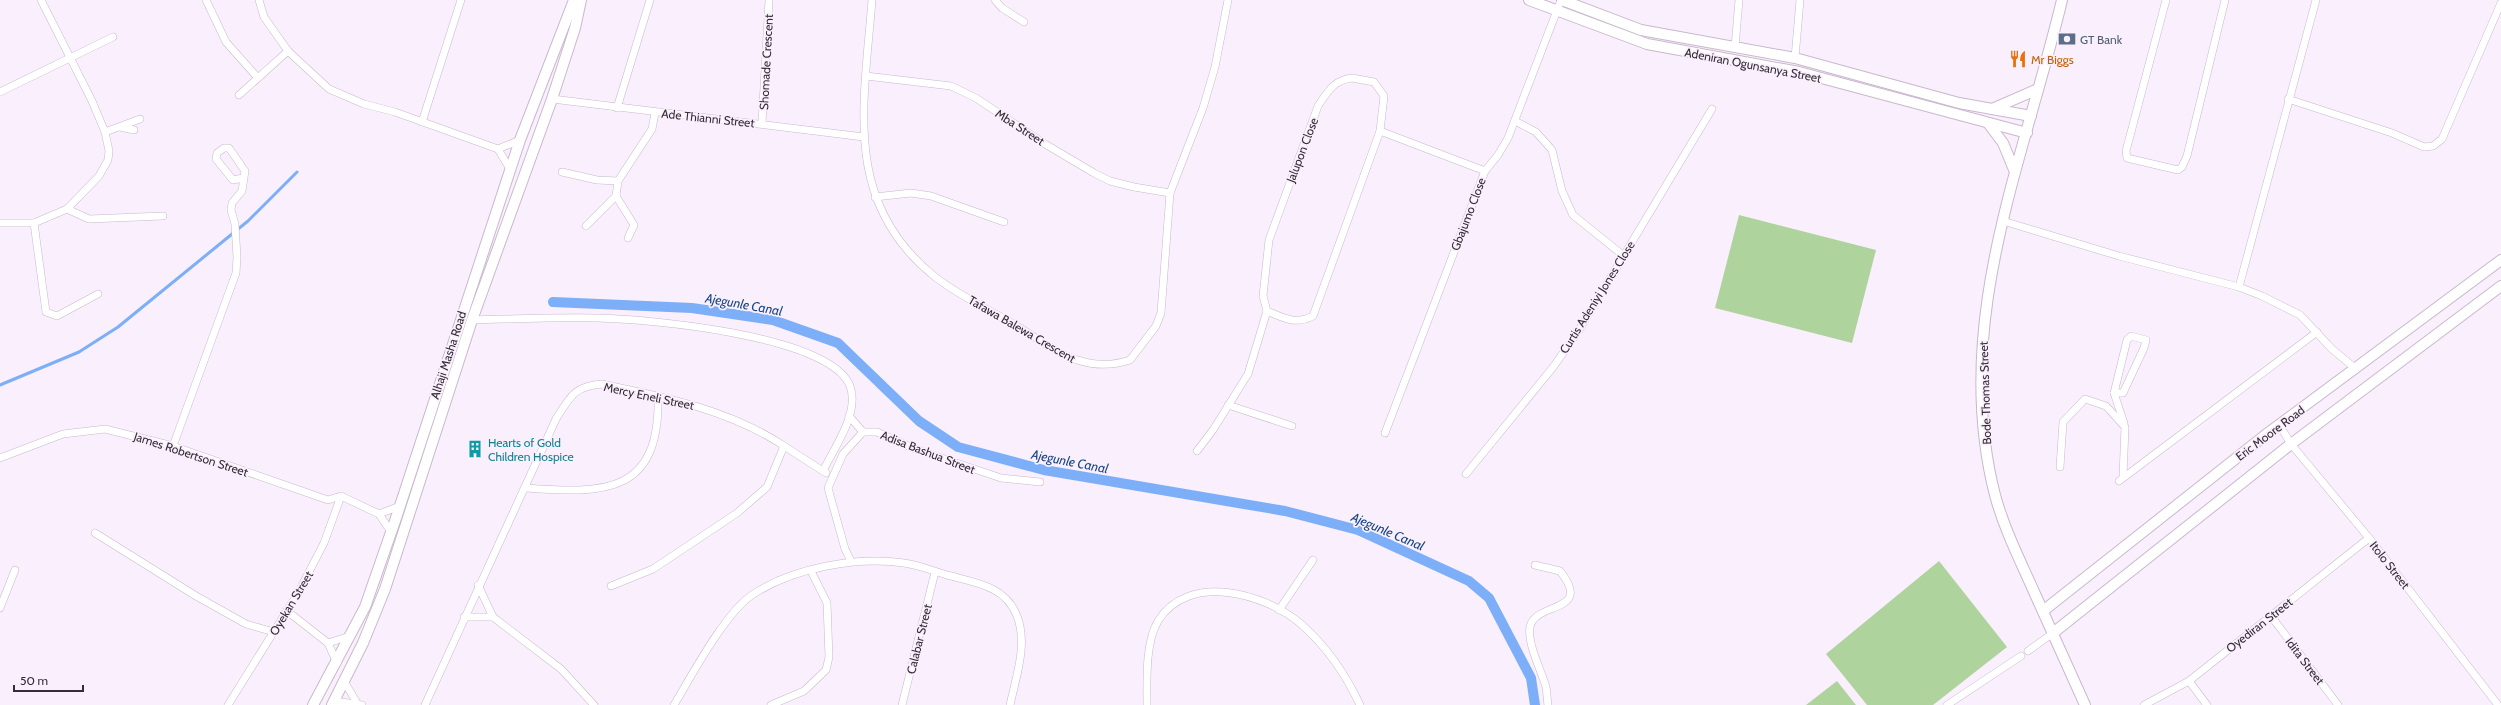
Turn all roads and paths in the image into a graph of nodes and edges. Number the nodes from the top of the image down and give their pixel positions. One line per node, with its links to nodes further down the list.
1 (41, 0): 30 (street)
2 (206, 0): 34 (street)
3 (259, 0): 29 (street)
4 (461, 0): 48 (street)
5 (569, 0): 25 (street)
6 (574, 0): 25 (street, Alhaji Masha Road)
7 (581, 0): 26 (street, Alhaji Masha Road)
8 (588, 0): 26 (street)
9 (650, 0): 41 (street)
10 (769, 0): 49 (street, Shomade Crescent)
11 (872, 0): 33 (street, Tafawa Balewa Crescent)
12 (995, 0): 24 (street)
13 (1228, 0): 65 (street, Tafawa Balewa Crescent)
14 (1529, 0): 23 (street, Adeniran Ogunsanya Street)
15 (1561, 0): 23 (street, Gbajumo Close); 28 (street, Adeniran Ogunsanya Street)
16 (1739, 0): 28 (street)
17 (1800, 0): 31 (street)
18 (2062, 0): 36 (street, Bode Thomas Street)
19 (2166, 0): 20 (street)
20 (2225, 0)
21 (2316, 0): 40 (street)
22 (2501, 3): 40 (street)
23 (1557, 11): 35 (street, Adeniran Ogunsanya Street); 47 (street, Gbajumo Close)
24 (1024, 22)
25 (563, 28): 57 (street, Alhaji Masha Road)
26 (575, 28): 39 (street, Alhaji Masha Road)
27 (113, 37): 30 (street)
28 (1735, 47): 31 (street, Adeniran Ogunsanya Street)
29 (288, 51): 34 (street); 48 (street)
30 (69, 58): 37 (street); 54 (street)
31 (1795, 58): 32 (street, Adeniran Ogunsanya Street)
32 (1841, 71): 35 (street); 43 (street, Adeniran Ogunsanya Street)
33 (866, 76): 56 (street, Tafawa Balewa Crescent); 65 (street, Mba Street)
34 (258, 78): 38 (street)
35 (1838, 83): 50 (street, Adeniran Ogunsanya Street)
36 (2038, 89): 43 (street); 45 (street, Bode Thomas Street)
37 (0, 92)
38 (239, 95)
39 (552, 99): 41 (street, Ade Thianni Street); 82 (street, Alhaji Masha Road)
40 (2288, 99): 79 (street)
41 (617, 108): 44 (street, Ade Thianni Street)
42 (1712, 109): 76 (street, Curtis Adeniyi Jones Close)
43 (1990, 110): 45 (street, Adeniran Ogunsanya Street)
44 (655, 113): 49 (street, Ade Thianni Street); 64 (street)
45 (2031, 116): 55 (street, Bode Thomas Street)
46 (140, 119): 51 (street)
47 (1515, 121): 60 (street, Gbajumo Close); 76 (street)
48 (422, 122): 58 (street)
49 (762, 123): 56 (street, Ade Thianni Street)
50 (1988, 123): 55 (street, Adeniran Ogunsanya Street); 62 (street)
51 (120, 127): 52 (street); 54 (street)
52 (134, 130)
53 (1380, 131): 60 (street); 81 (street, Jalupon Close); 81 (street, Jalupon Close)
54 (105, 132): 68 (street)
55 (2027, 133): 62 (street, Bode Thomas Street)
56 (864, 137): 67 (street, Tafawa Balewa Crescent)
57 (520, 140): 58 (street); 59 (street, Alhaji Masha Road)
58 (498, 149): 59 (street)
59 (510, 169): 106 (street, Alhaji Masha Road)
60 (1484, 171): 93 (street, Gbajumo Close)
61 (562, 172): 64 (street)
62 (2015, 172): 70 (street, Bode Thomas Street)
63 (242, 178): 63 (street); 95 (street)
64 (618, 181): 66 (street)
65 (1170, 193): 67 (street, Tafawa Balewa Crescent)
66 (616, 196): 74 (street); 75 (street)
67 (875, 196): 71 (street)
68 (67, 210): 69 (street); 73 (street)
69 (163, 216)
70 (2003, 221): 79 (street); 122 (street, Bode Thomas Street)
71 (1004, 222)
72 (0, 223): 73 (street)
73 (34, 223): 80 (street)
74 (586, 226)
75 (628, 238)
76 (1624, 256): 101 (street, Curtis Adeniyi Jones Close)
77 (2501, 260): 84 (street, Eric Moore Road)
78 (2501, 286): 94 (street, Eric Moore Road)
79 (2239, 287): 83 (street)
80 (98, 294)
81 (1267, 311): 87 (street, Jalupon Close)
82 (474, 316): 88 (street); 133 (street, Alhaji Masha Road)
83 (2317, 332): 84 (street); 91 (street)
84 (2356, 368): 90 (street, Eric Moore Road)
85 (2114, 393): 85 (street); 91 (street)
86 (658, 397): 96 (street, Mercy Eneli Street); 104 (street, Mercy Eneli Street); 104 (street)
87 (1228, 405): 89 (street); 97 (street, Jalupon Close)
88 (849, 416): 92 (street); 100 (street)
89 (1292, 426)
90 (2280, 426): 94 (street, Itolo Street); 122 (street, Eric Moore Road)
91 (2125, 427): 99 (street)
92 (863, 432): 102 (street, Adisa Bashua Street); 103 (street, Adisa Bashua Street)
93 (1385, 433)
94 (2291, 444): 110 (street, Itolo Street); 127 (street, Eric Moore Road)
95 (173, 446): 98 (street, James Robertson Street); 105 (street, James Robertson Street)
96 (784, 446): 100 (street, Mercy Eneli Street); 118 (street)
97 (1197, 451)
98 (0, 458)
99 (2060, 467)
100 (823, 471): 102 (street, Mercy Eneli Street)
101 (1466, 474)
102 (832, 476): 112 (street, Adisa Bashua Street)
103 (1040, 482)
104 (526, 488): 117 (street, Mercy Eneli Street)
105 (341, 496): 107 (street); 121 (street, Oyekan Street)
106 (400, 506): 107 (street); 108 (street, Alhaji Masha Road)
107 (379, 514): 108 (street)
108 (391, 532): 128 (street, Alhaji Masha Road)
109 (96, 533): 126 (street)
110 (2369, 538): 123 (street, Oyediran Street); 153 (street, Itolo Street)
111 (1313, 560): 120 (street)
112 (851, 561): 115 (street); 116 (street)
113 (1535, 565): 147 (street)
114 (15, 570): 119 (street)
115 (811, 571): 141 (street); 142 (street)
116 (935, 572): 143 (street, Calabar Street); 144 (street)
117 (478, 585): 124 (street, Mercy Eneli Street); 125 (street)
118 (611, 586)
119 (0, 608)
120 (1279, 610): 145 (street); 146 (street)
121 (287, 611): 126 (street, Oyekan Street); 129 (street)
122 (2043, 612): 127 (street, Bode Thomas Street)
123 (2271, 616): 134 (street, Oyediran Street); 152 (street, Idita Street)
124 (464, 617): 125 (street); 139 (street, Mercy Eneli Street)
125 (493, 617): 140 (street)
126 (274, 632): 137 (street, Oyekan Street)
127 (2053, 633): 130 (street); 149 (street, Bode Thomas Street)
128 (350, 636): 129 (street); 132 (street, Alhaji Masha Road)
129 (328, 643): 132 (street)
130 (2028, 651)
131 (2021, 656): 148 (street)
132 (337, 663): 138 (street, Alhaji Masha Road)
133 (344, 681): 135 (street, Alhaji Masha Road); 136 (street)
134 (2189, 681): 150 (street, Oyediran Street); 151 (street)
135 (333, 703): 136 (street)
136 (359, 704)
137 (228, 705)
138 (313, 705)
139 (425, 705)
140 (594, 705)
141 (674, 705)
142 (771, 705)
143 (902, 705)
144 (1010, 705)
145 (1147, 705)
146 (1360, 705)
147 (1548, 705)
148 (1947, 705)
149 (2085, 705)
150 (2144, 705)
151 (2207, 705)
152 (2338, 705)
153 (2498, 705)

